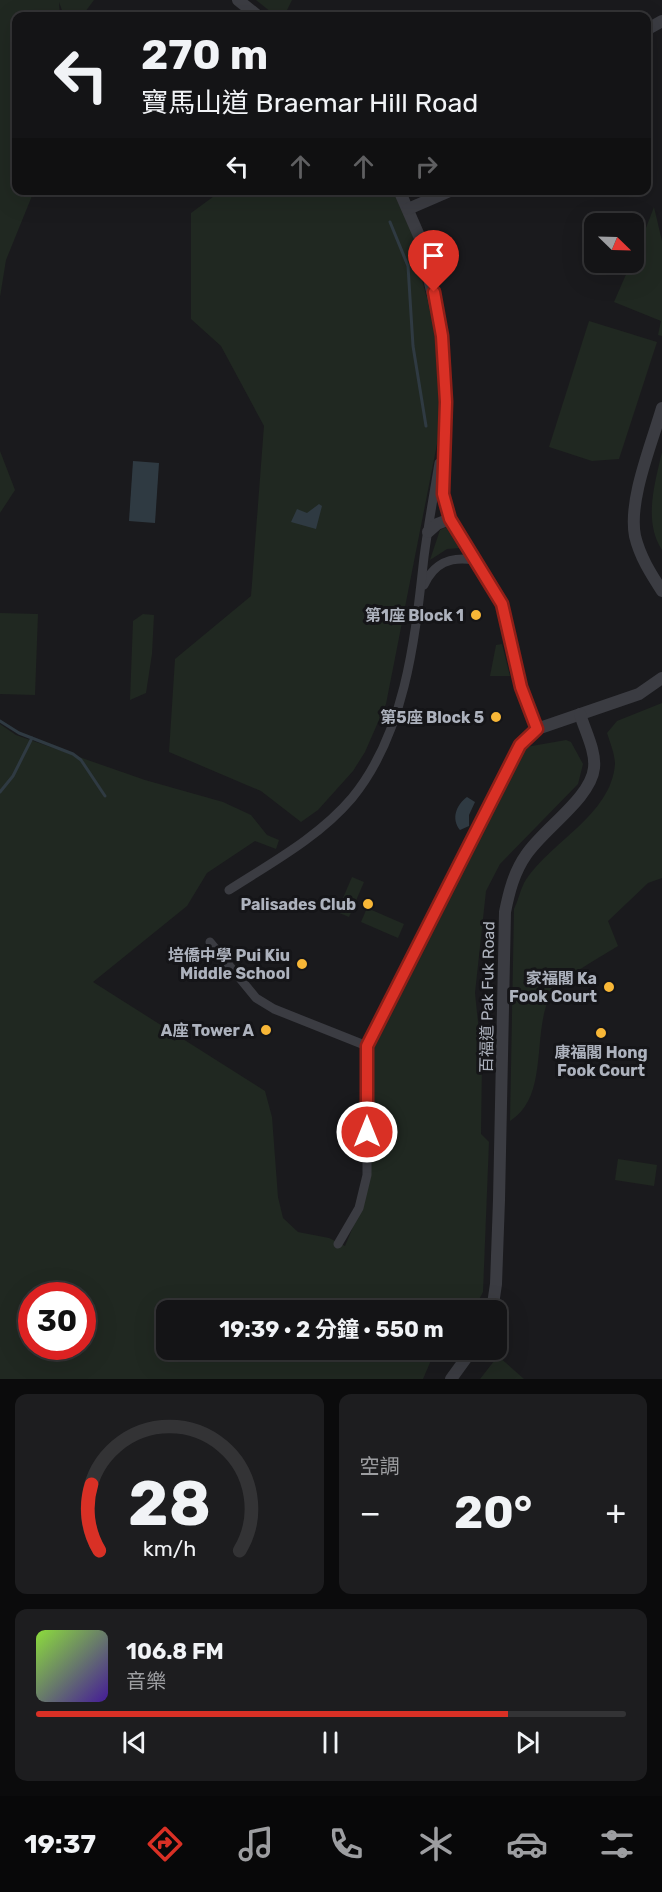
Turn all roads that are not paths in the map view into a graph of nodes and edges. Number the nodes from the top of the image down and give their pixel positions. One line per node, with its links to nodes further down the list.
1 (238, 0): 2 (street)
2 (253, 12)
3 (401, 195): 5 (street)
4 (440, 195): 5 (street)
5 (408, 209): 7 (street)
6 (662, 408): 12 (street)
7 (443, 439): 8 (street); 9 (street)
8 (450, 519): 9 (street); 10 (street)
9 (428, 532): 11 (street)
10 (474, 560): 11 (street); 15 (street)
11 (422, 590): 16 (street)
12 (662, 591)
13 (662, 678): 14 (street)
14 (580, 714): 15 (street); 20 (street, 百福道 Pak Fuk Road)
15 (537, 729): 18 (street)
16 (229, 890)
17 (210, 942): 18 (street)
18 (367, 1046): 19 (street)
19 (338, 1244)
20 (494, 1300)
21 (465, 1360): 22 (street)
22 (451, 1379)

